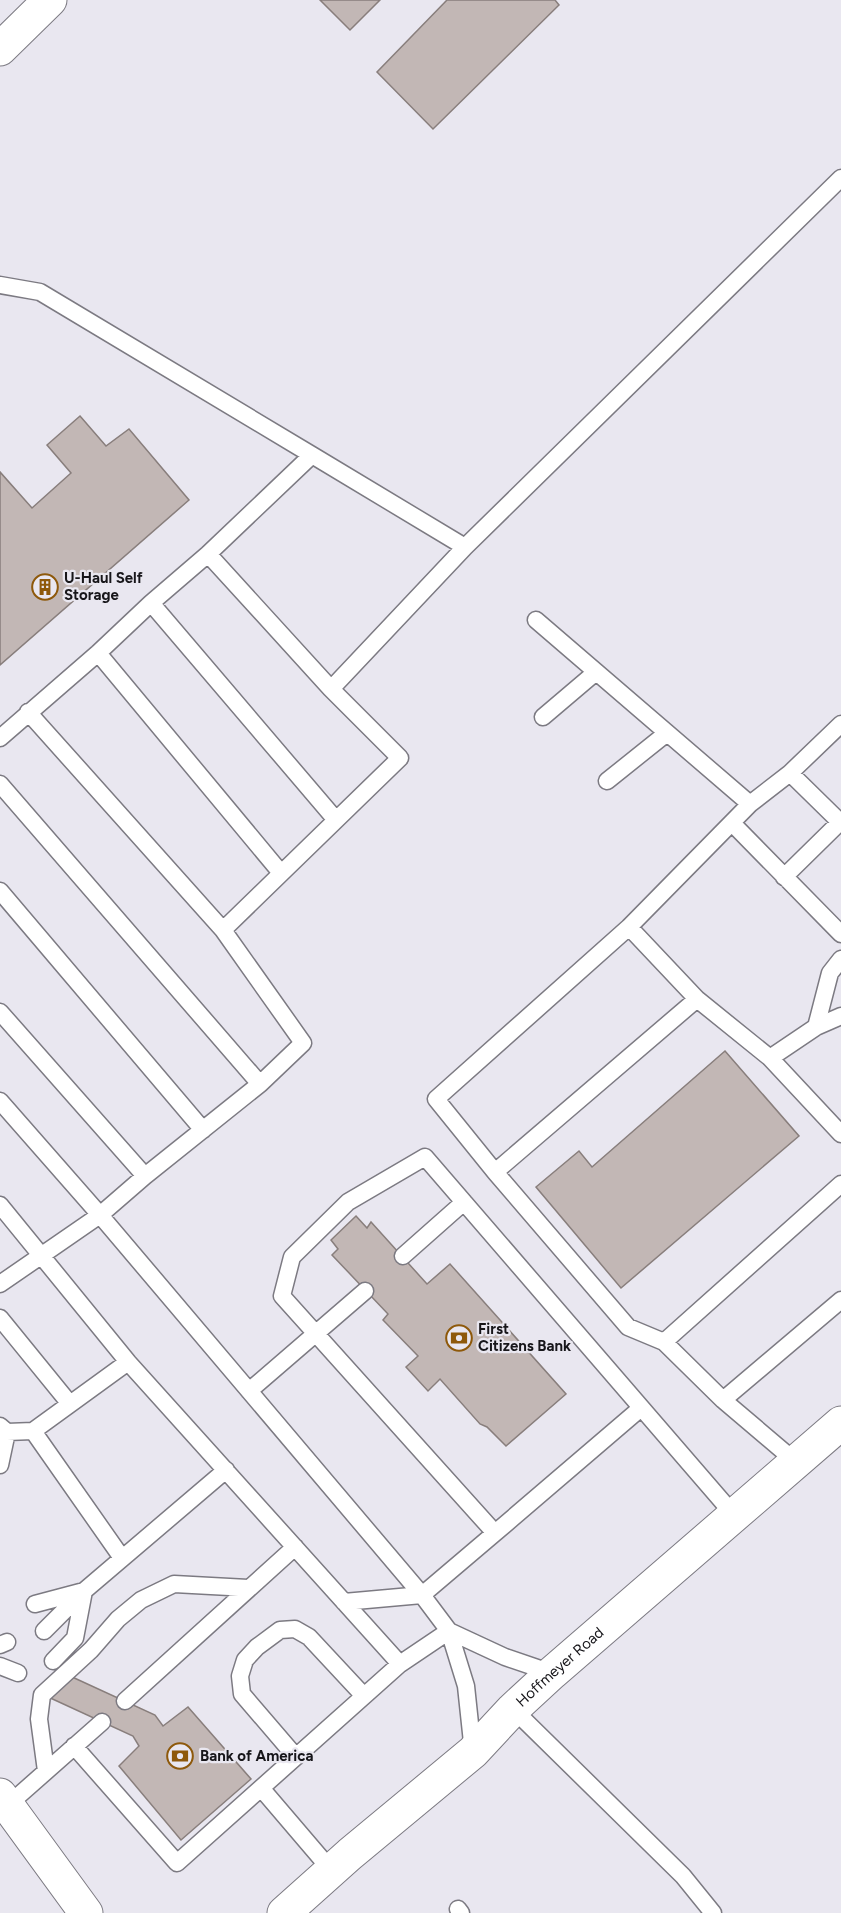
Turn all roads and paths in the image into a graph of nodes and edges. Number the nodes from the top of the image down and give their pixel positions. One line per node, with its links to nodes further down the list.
1 (46, 2): 2 (main road)
2 (0, 49)
3 (841, 178): 6 (lane)
4 (0, 285): 5 (lane)
5 (312, 455): 6 (lane); 7 (lane)
6 (465, 547): 12 (lane)
7 (208, 554): 8 (lane); 12 (lane)
8 (151, 603): 10 (lane); 22 (lane)
9 (536, 620): 11 (lane)
10 (98, 653): 13 (lane); 25 (lane)
11 (596, 672): 14 (lane); 16 (lane)
12 (332, 689): 22 (lane)
13 (28, 712): 17 (lane); 29 (lane)
14 (543, 717)
15 (841, 724): 18 (lane)
16 (666, 733): 19 (lane); 21 (lane)
17 (0, 738)
18 (790, 773): 21 (lane); 23 (lane)
19 (607, 781)
20 (0, 784): 37 (lane)
21 (750, 804): 24 (lane)
22 (336, 820): 25 (lane)
23 (840, 822): 26 (lane)
24 (732, 823): 26 (lane); 28 (lane)
25 (281, 873): 29 (lane)
26 (784, 876): 30 (lane)
27 (0, 891): 39 (lane)
28 (629, 927): 32 (lane); 41 (lane)
29 (223, 930): 37 (lane)
30 (841, 934)
31 (841, 959): 35 (lane)
32 (697, 999): 36 (lane); 41 (lane)
33 (0, 1012): 42 (lane)
34 (841, 1016): 35 (lane)
35 (816, 1027): 36 (lane)
36 (770, 1058): 40 (lane)
37 (261, 1084): 39 (lane)
38 (0, 1101): 46 (lane)
39 (203, 1130): 42 (lane)
40 (841, 1134)
41 (495, 1172): 54 (lane)
42 (145, 1176): 46 (lane)
43 (841, 1184): 54 (lane)
44 (464, 1202): 48 (lane); 53 (lane); 59 (lane)
45 (0, 1205): 47 (lane)
46 (100, 1215): 47 (lane); 56 (lane)
47 (41, 1256): 49 (lane); 55 (lane)
48 (403, 1256)
49 (0, 1284)
50 (365, 1291): 53 (lane)
51 (841, 1300): 57 (lane)
52 (0, 1318): 58 (lane)
53 (316, 1333): 56 (lane); 67 (lane)
54 (663, 1342): 57 (lane)
55 (128, 1362): 58 (lane); 65 (lane)
56 (249, 1392): 72 (lane)
57 (723, 1400): 63 (lane)
58 (69, 1404): 62 (lane)
59 (641, 1407): 66 (lane); 67 (lane)
60 (841, 1423): 63 (main road, Hoffmeyer Road)
61 (4, 1429): 62 (lane); 64 (lane)
62 (33, 1431): 69 (lane)
63 (796, 1462): 66 (main road, Hoffmeyer Road)
64 (0, 1466)
65 (226, 1470): 68 (lane); 69 (lane)
66 (734, 1515): 80 (main road, Hoffmeyer Road)
67 (495, 1533): 72 (lane)
68 (295, 1547): 70 (lane); 73 (lane)
69 (122, 1558): 71 (lane)
70 (248, 1588): 83 (lane); 89 (lane)
71 (84, 1591): 74 (lane); 76 (lane); 77 (lane)
72 (422, 1595): 73 (lane); 75 (lane)
73 (344, 1602): 78 (lane)
74 (35, 1604)
75 (449, 1631): 78 (lane); 80 (lane); 87 (lane)
76 (44, 1632)
77 (53, 1661)
78 (400, 1664): 82 (lane)
79 (0, 1666): 81 (lane)
80 (552, 1672): 84 (main road, Hoffmeyer Road)
81 (18, 1673)
82 (364, 1696): 88 (lane); 88 (lane)
83 (125, 1701)
84 (513, 1708): 87 (main road, Hoffmeyer Road); 93 (lane)
85 (102, 1722): 86 (lane)
86 (74, 1746): 89 (lane); 90 (lane)
87 (473, 1752): 92 (main road, Hoffmeyer Road)
88 (296, 1757): 90 (lane)
89 (46, 1771): 91 (lane)
90 (261, 1788): 92 (lane)
91 (4, 1800): 94 (main road)
92 (331, 1870): 95 (main road, Hoffmeyer Road)
93 (706, 1910)
94 (86, 1913)
95 (284, 1913)

